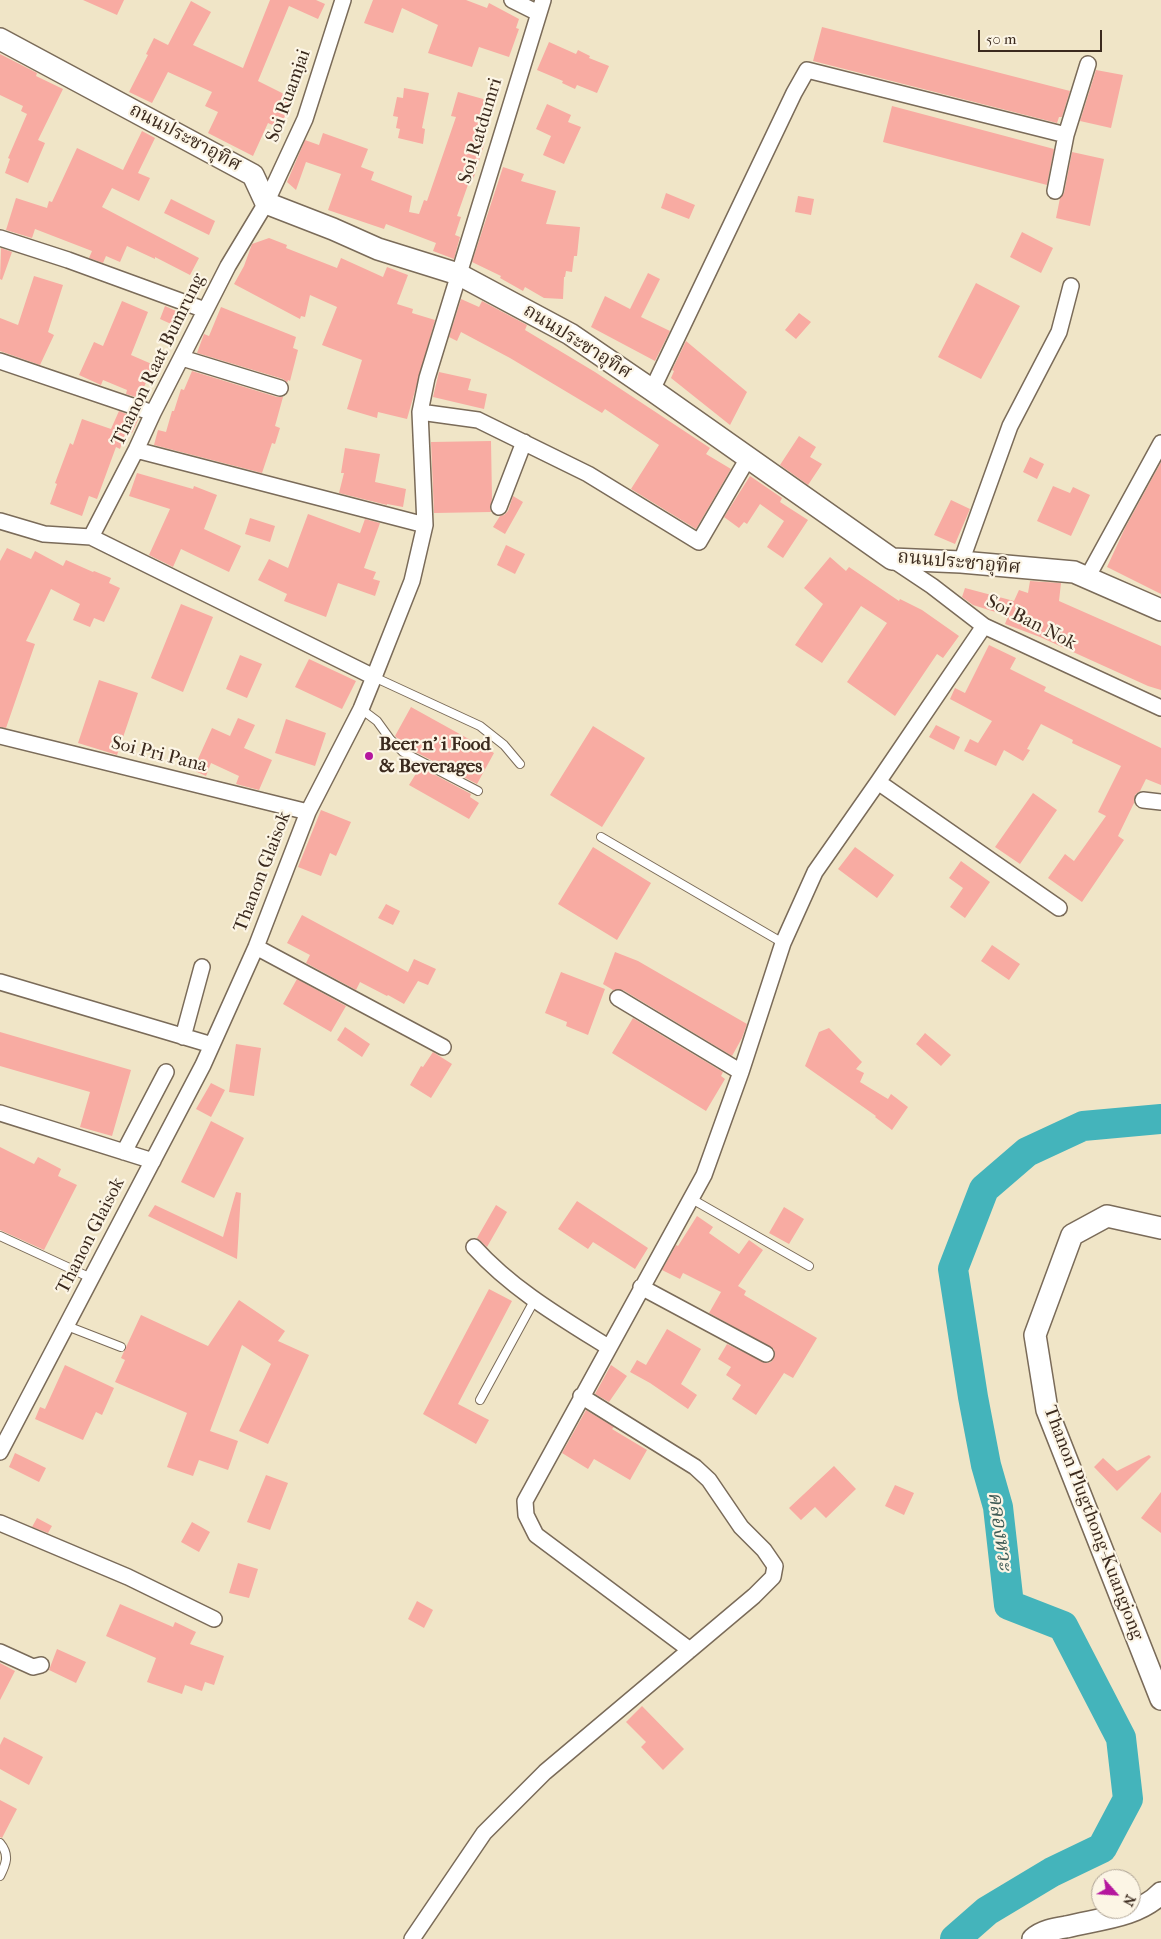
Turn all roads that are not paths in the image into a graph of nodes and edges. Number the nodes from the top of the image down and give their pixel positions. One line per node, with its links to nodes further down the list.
1 (343, 0): 8 (street, Soi Ruamjai)
2 (512, 0): 3 (street)
3 (540, 6): 10 (street, Soi Ratdumri)
4 (0, 38): 8 (street, ถนนประชาอุทิศ)
5 (1088, 64): 6 (street)
6 (1066, 135): 7 (street); 16 (street)
7 (1055, 191)
8 (266, 203): 10 (street, ถนนประชาอุทิศ); 12 (street, Thanon Raat Bumrung)
9 (0, 238): 12 (street)
10 (458, 274): 16 (street, ถนนประชาอุทิศ); 17 (street, Thanon Glaisok)
11 (1071, 286): 28 (street)
12 (205, 310): 13 (street, Thanon Raat Bumrung)
13 (182, 358): 15 (street); 18 (street, Thanon Raat Bumrung)
14 (0, 361): 18 (street)
15 (280, 388)
16 (652, 390): 22 (street, ถนนประชาอุทิศ)
17 (420, 412): 19 (street); 25 (street, Thanon Glaisok)
18 (153, 413): 21 (street, Thanon Raat Bumrung)
19 (524, 442): 22 (street); 23 (street)
20 (1161, 443): 29 (street)
21 (136, 450): 25 (street); 26 (street, Thanon Raat Bumrung)
22 (748, 458): 27 (street, ถนนประชาอุทิศ)
23 (499, 507)
24 (0, 521): 26 (street)
25 (425, 525): 32 (street, Thanon Glaisok)
26 (91, 537): 32 (street)
27 (892, 559): 28 (street, ถนนประชาอุทิศ); 31 (street, Soi Ban Nok)
28 (961, 562): 29 (street, ถนนประชาอุทิศ)
29 (1087, 578): 30 (street, ถนนประชาอุทิศ)
30 (1161, 610)
31 (984, 626): 33 (street, Soi Ban Nok); 37 (street)
32 (374, 677): 34 (street, Thanon Glaisok); 36 (lane)
33 (1161, 708)
34 (361, 709): 38 (lane); 41 (street, Thanon Glaisok)
35 (0, 736): 41 (street, Soi Pri Pana)
36 (520, 764)
37 (878, 782): 43 (street); 44 (street)
38 (478, 791)
39 (1143, 800): 40 (street)
40 (1161, 802)
41 (308, 812): 45 (street, Thanon Glaisok)
42 (601, 837): 44 (lane)
43 (1060, 908)
44 (783, 943): 53 (street)
45 (256, 947): 50 (street, Thanon Glaisok); 51 (street)
46 (202, 967): 49 (street)
47 (0, 982): 49 (street)
48 (618, 998): 53 (street)
49 (183, 1037): 50 (street)
50 (212, 1045): 56 (street, Thanon Glaisok)
51 (443, 1047)
52 (166, 1072): 55 (street)
53 (741, 1072): 57 (street)
54 (0, 1113): 55 (street)
55 (124, 1152): 56 (street)
56 (153, 1161): 62 (street, Thanon Glaisok)
57 (690, 1198): 61 (lane); 63 (street)
58 (1161, 1228): 77 (street, Thanon Plugthong-Kuangjong)
59 (0, 1236): 62 (lane)
60 (474, 1247): 64 (street)
61 (809, 1266)
62 (91, 1278): 65 (street, Thanon Glaisok)
63 (641, 1287): 67 (street); 68 (street)
64 (534, 1301): 67 (street); 70 (lane)
65 (67, 1326): 66 (lane); 71 (street, Thanon Glaisok)
66 (121, 1347)
67 (608, 1347): 69 (street)
68 (766, 1354)
69 (581, 1396): 74 (street); 74 (street)
70 (480, 1400)
71 (0, 1452)
72 (0, 1523): 73 (street)
73 (214, 1619)
74 (690, 1650): 81 (street)
75 (0, 1652): 76 (street)
76 (41, 1665)
77 (1161, 1699)
78 (0, 1843): 79 (lane)
79 (0, 1876)
80 (1161, 1893): 82 (street)
81 (412, 1939)
82 (1033, 1939)

